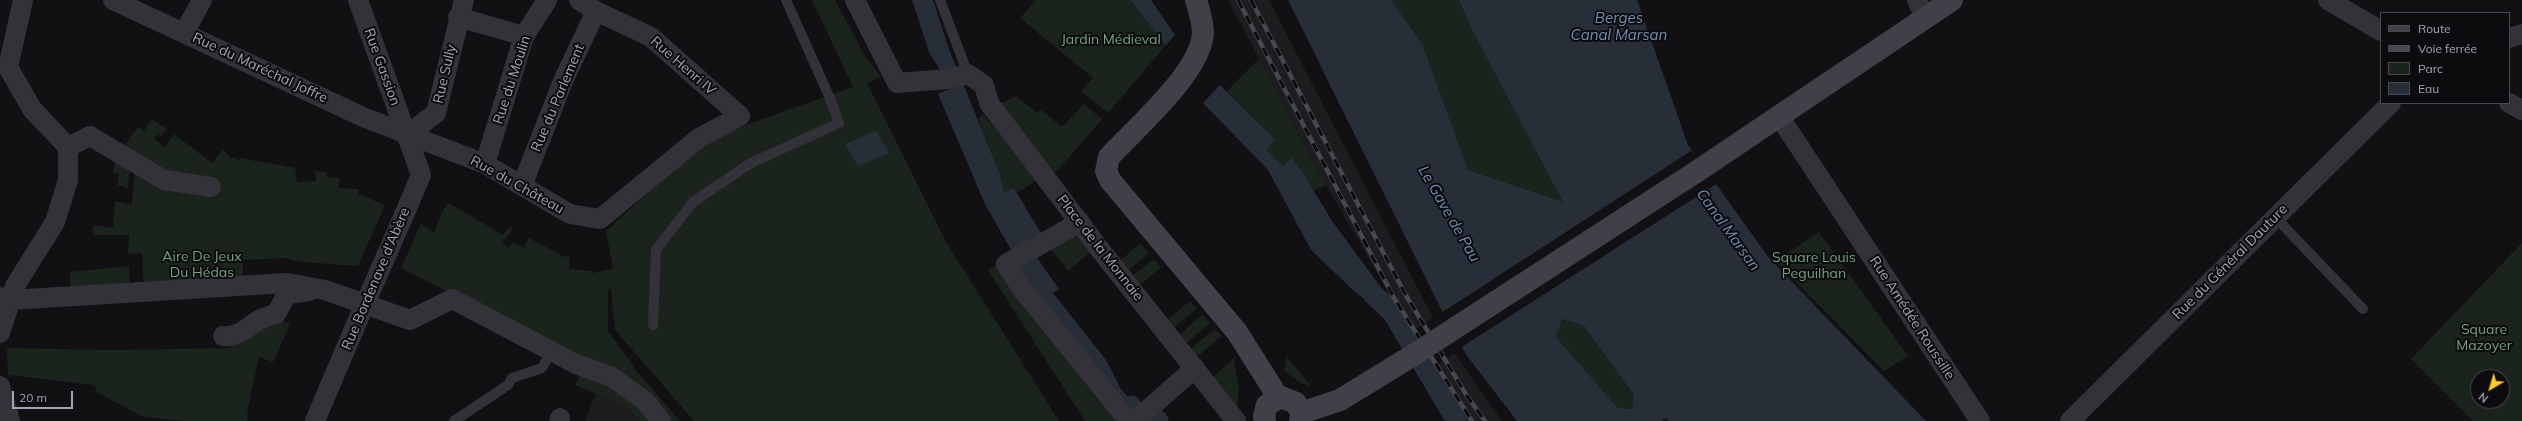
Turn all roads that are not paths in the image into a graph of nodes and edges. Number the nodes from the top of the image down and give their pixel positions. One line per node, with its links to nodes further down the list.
1 (22, 0): 28 (street)
2 (113, 0): 17 (street, Rue du Maréchal Joffre)
3 (202, 0): 17 (street)
4 (358, 0): 27 (street, Rue Gassion)
5 (547, 0): 19 (street, Rue du Moulin)
6 (579, 0): 15 (street, Rue Henri IV)
7 (786, 0): 37 (lane)
8 (855, 0): 21 (street)
9 (940, 0): 21 (lane)
10 (1196, 0): 43 (main road)
11 (1952, 0): 14 (main road)
12 (2328, 0): 16 (street)
13 (461, 8): 19 (street); 27 (street, Rue Sully)
14 (1921, 8): 26 (main road)
15 (596, 11): 25 (street, Rue Henri IV); 30 (street, Rue du Parlement)
16 (2380, 30)
17 (184, 33): 27 (street, Rue du Maréchal Joffre)
18 (2522, 34): 20 (street)
19 (524, 36): 29 (street, Rue du Moulin)
20 (2510, 38)
21 (965, 78): 33 (street, Place de la Monnaie)
22 (2390, 104): 32 (street, Rue du Général Dauture)
23 (2510, 104): 24 (street)
24 (2522, 110)
25 (740, 116): 30 (street, Rue du Château)
26 (1779, 116): 45 (main road, bridge); 53 (street, Rue Amédée Roussille)
27 (407, 135): 29 (street, Rue du Château); 47 (street, Rue Bordenave d'Abère, bridge)
28 (68, 147): 31 (street); 35 (street)
29 (485, 164): 30 (street, Rue du Château)
30 (522, 186)
31 (211, 187)
32 (2275, 217): 36 (lane); 54 (street, Rue du Général Dauture)
33 (1080, 222): 41 (street, Place de la Monnaie); 50 (street)
34 (325, 290): 35 (street); 39 (street); 40 (street)
35 (5, 298): 38 (street)
36 (2363, 309)
37 (653, 325)
38 (0, 333)
39 (223, 336)
40 (552, 351): 48 (lane); 49 (street)
41 (1194, 368): 44 (street); 51 (street, Place de la Monnaie)
42 (0, 386): 46 (street)
43 (1276, 398): 45 (main road); 52 (main road)
44 (1142, 414)
45 (1301, 417)
46 (10, 421)
47 (315, 421)
48 (454, 421)
49 (661, 421)
50 (1129, 421)
51 (1236, 421)
52 (1265, 421)
53 (1980, 421)
54 (2070, 421)

